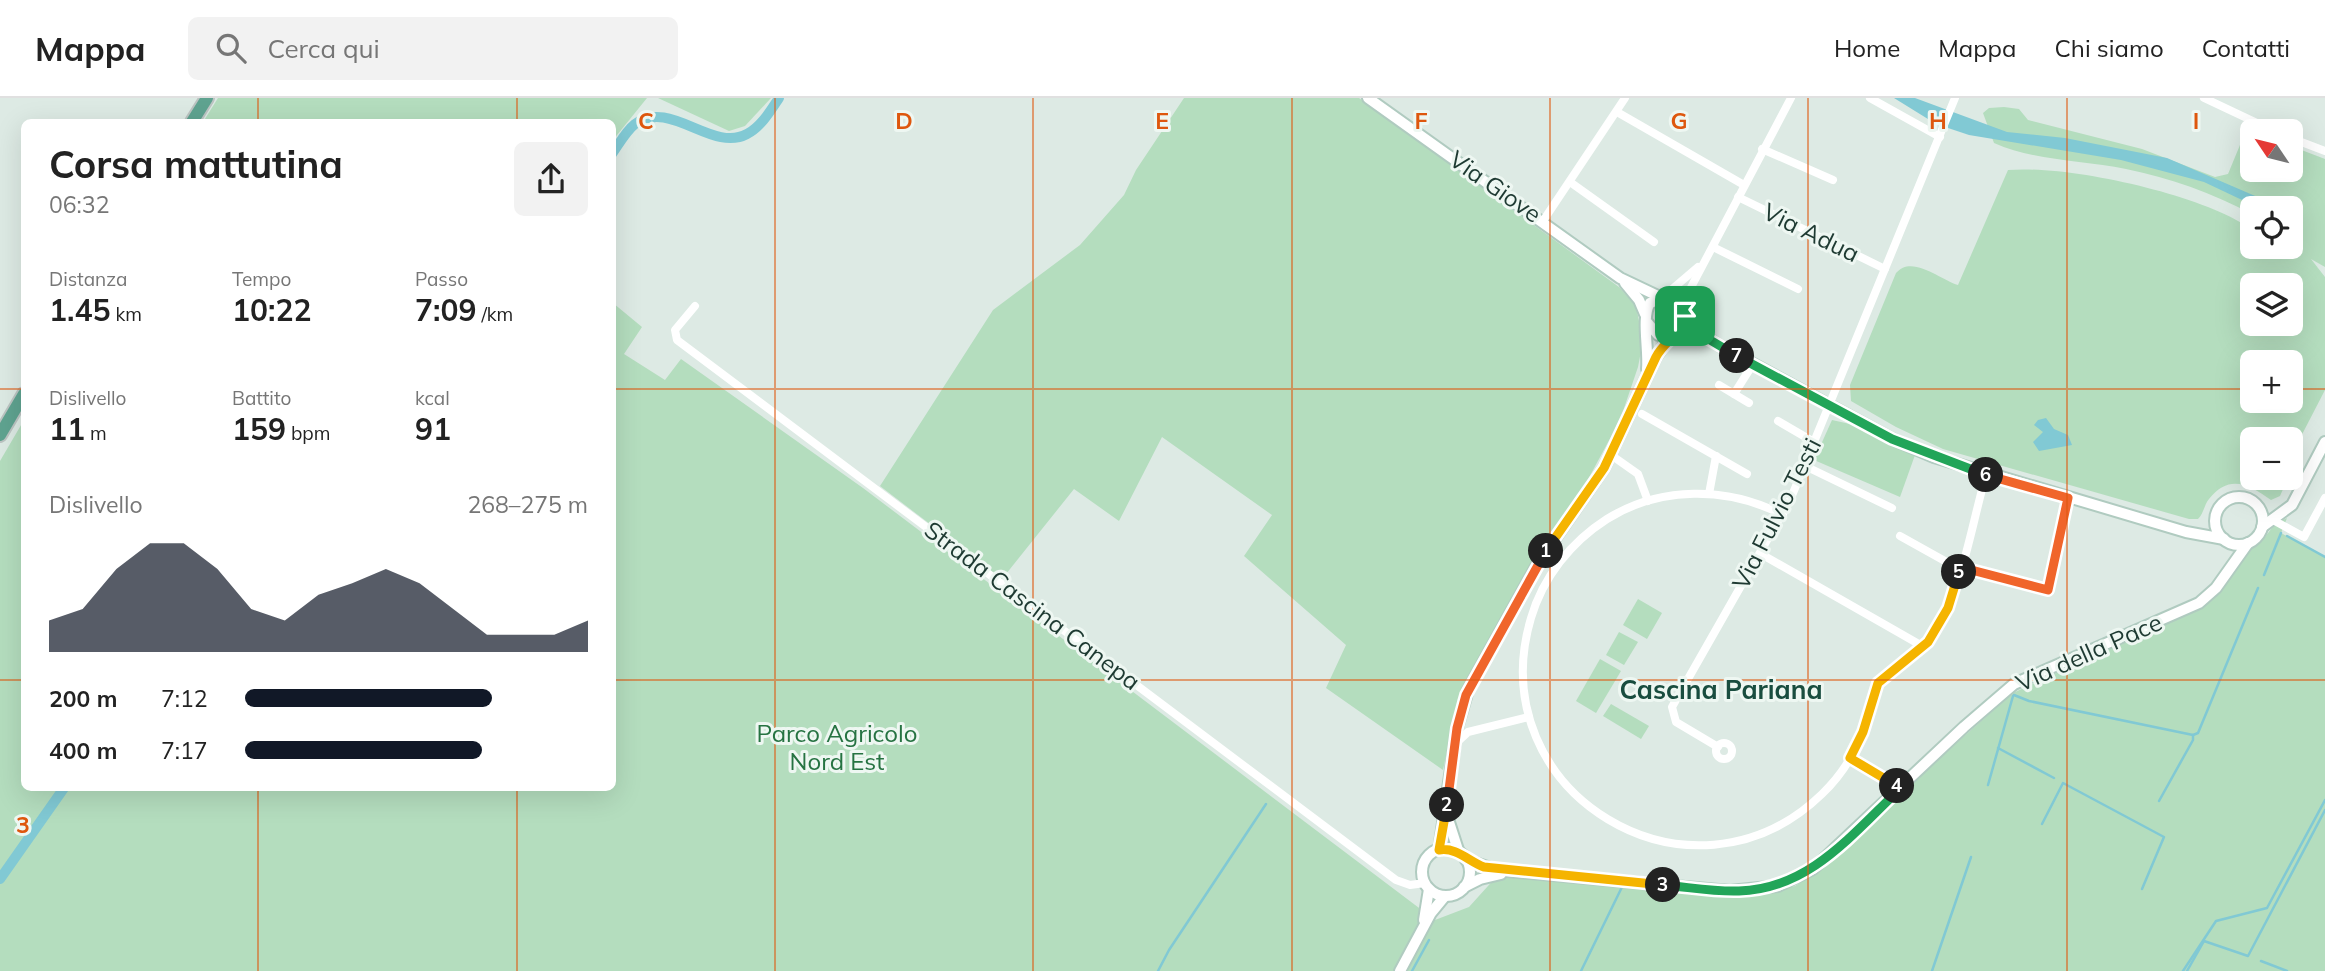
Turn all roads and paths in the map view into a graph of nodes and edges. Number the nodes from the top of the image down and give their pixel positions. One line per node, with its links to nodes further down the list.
1 (207, 98): 9 (main road)
2 (1368, 98): 19 (street, Via Giove)
3 (1625, 98): 8 (street)
4 (1791, 98): 13 (street)
5 (1870, 98): 11 (street)
6 (2204, 98): 10 (street)
7 (1954, 99): 11 (street, Via Fulvio Testi)
8 (1617, 112): 16 (street); 17 (street)
9 (194, 119)
10 (2249, 119)
11 (1941, 134): 23 (street, Via Fulvio Testi)
12 (2303, 143): 14 (street)
13 (1762, 149): 15 (street); 17 (street)
14 (2325, 151)
15 (1833, 180)
16 (1570, 182): 19 (street); 20 (street)
17 (1744, 185): 18 (street)
18 (1738, 197): 21 (street); 23 (street, Via Adua)
19 (1543, 220): 24 (street, Via Giove)
20 (1654, 242)
21 (1713, 247): 22 (street); 25 (street)
22 (1708, 257): 26 (street); 28 (street)
23 (1885, 270): 38 (street, Via Fulvio Testi)
24 (1620, 278): 26 (street, Via Giove); 29 (street, Via Giove)
25 (1798, 289)
26 (1662, 297): 28 (street); 29 (street)
27 (695, 306): 77 (street, Strada Cascina Canepa)
28 (1685, 314): 30 (street); 31 (street)
29 (1645, 318): 30 (street); 33 (street)
30 (1674, 334): 31 (street); 33 (street)
31 (1720, 346): 32 (street)
32 (1753, 364): 35 (street); 38 (street)
33 (1645, 382): 44 (street)
34 (1719, 385): 35 (street)
35 (1734, 394): 37 (street)
36 (21, 399): 41 (main road)
37 (1749, 403)
38 (1829, 405): 42 (street, Via Fulvio Testi); 48 (street)
39 (1642, 414): 45 (street)
40 (1778, 421): 42 (street)
41 (0, 435)
42 (1814, 442): 46 (street, Via Fulvio Testi)
43 (2325, 442): 49 (street)
44 (1611, 455): 53 (street); 69 (street)
45 (1716, 456): 47 (street); 50 (street)
46 (1805, 466): 54 (street); 56 (street, Via Fulvio Testi)
47 (1747, 474)
48 (1986, 475): 51 (street); 65 (street)
49 (2299, 493): 55 (street); 58 (street)
50 (1709, 494): 53 (street); 56 (street)
51 (2068, 498): 60 (street); 65 (street)
52 (2325, 498): 58 (street)
53 (1648, 501): 68 (street)
54 (1892, 508)
55 (2261, 511): 57 (street); 59 (street)
56 (1783, 515): 64 (street, Via Fulvio Testi)
57 (2217, 515): 60 (street); 62 (street)
58 (2273, 520): 59 (street)
59 (2262, 527): 63 (street)
60 (2186, 532): 62 (street)
61 (1900, 536): 65 (street)
62 (2225, 540): 63 (street); 66 (street)
63 (2248, 543): 66 (street, Via della Pace)
64 (1761, 554): 67 (street); 70 (street, Via Fulvio Testi)
65 (1960, 567): 67 (street)
66 (2221, 582): 72 (street, Via della Pace)
67 (1924, 647): 71 (street)
68 (1529, 717): 69 (street); 71 (street)
69 (1455, 744): 73 (street)
70 (1718, 747)
71 (1850, 758): 72 (street)
72 (1900, 789): 76 (street, Via della Pace)
73 (1446, 812): 74 (street); 75 (street)
74 (1439, 850): 75 (street); 77 (street)
75 (1462, 856): 76 (street, Via della Pace); 78 (street)
76 (1515, 872): 78 (street, Via della Pace)
77 (1427, 886): 79 (street); 80 (street)
78 (1463, 888): 79 (street)
79 (1446, 896): 80 (street)
80 (1421, 930): 81 (street)
81 (1400, 971)

